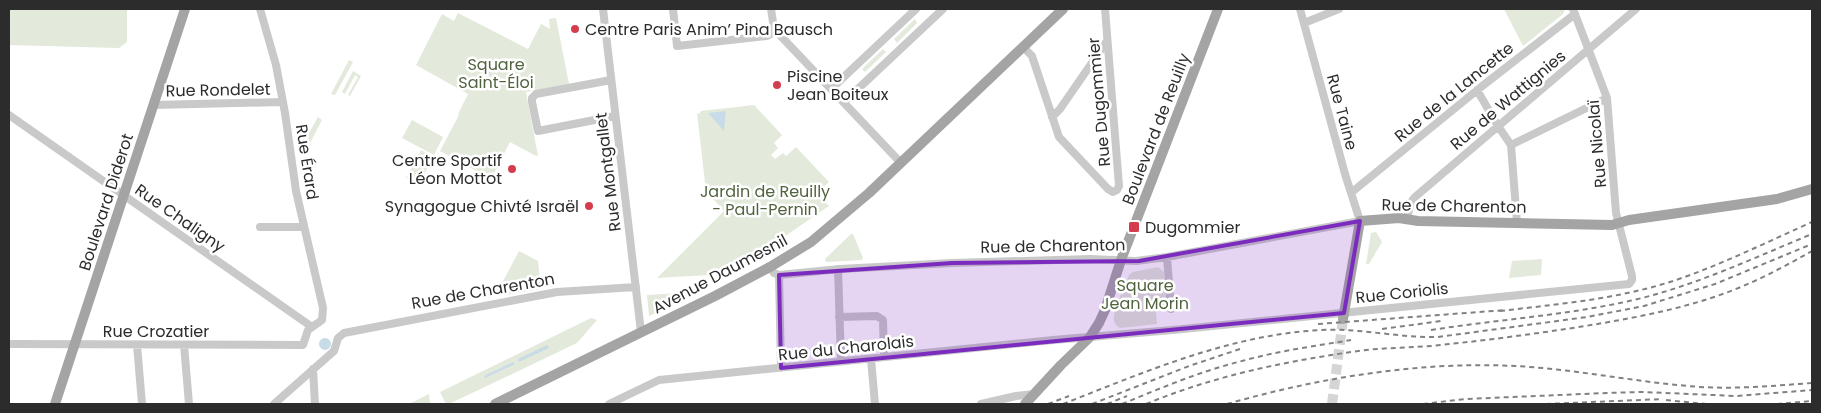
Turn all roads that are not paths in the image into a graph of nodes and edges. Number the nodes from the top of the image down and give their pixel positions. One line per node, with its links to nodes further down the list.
1 (185, 9): 26 (main road, Boulevard Diderot)
2 (260, 9): 24 (street, Rue Érard)
3 (602, 9): 20 (street, Rue Montgallet)
4 (673, 9): 16 (street)
5 (772, 9): 16 (street)
6 (916, 9): 21 (street)
7 (943, 9): 25 (street)
8 (1063, 9): 18 (main road, Avenue Daumesnil)
9 (1105, 9): 17 (street, Rue Dugommier)
10 (1218, 9): 43 (main road, Boulevard de Reuilly)
11 (1300, 9): 15 (street, Rue Taine)
12 (1338, 9): 15 (street)
13 (1636, 9): 19 (street, Rue de Wattignies)
14 (1574, 11): 19 (street, Rue Nicolaï); 22 (street, Rue de la Lancette)
15 (1304, 22): 34 (street, Rue Taine)
16 (776, 30): 21 (street)
17 (1107, 41): 29 (street); 29 (street, Rue Dugommier)
18 (1023, 47): 29 (street); 32 (main road, Avenue Daumesnil)
19 (1589, 50): 23 (street, Rue Nicolaï); 30 (street, Rue de Wattignies)
20 (611, 80): 28 (street, Rue Montgallet); 28 (street)
21 (831, 89): 25 (street)
22 (1477, 90): 30 (street); 34 (street, Rue de la Lancette)
23 (1608, 98): 31 (street); 39 (street, Rue Nicolaï)
24 (282, 102): 26 (street, Rue Rondelet); 41 (street, Rue Érard)
25 (844, 102): 32 (street)
26 (153, 105): 35 (main road, Boulevard Diderot)
27 (9, 114): 35 (street, Rue Chaligny)
28 (616, 116): 48 (street, Rue Montgallet)
29 (1052, 116)
30 (1498, 126): 31 (street); 36 (street, Rue de Wattignies)
31 (1511, 145): 38 (street)
32 (901, 163): 44 (main road, Avenue Daumesnil)
33 (1812, 189): 39 (main road, Rue de Charenton)
34 (1352, 192): 37 (street, Rue Taine)
35 (124, 196): 52 (street, Rue Chaligny); 56 (main road, Boulevard Diderot)
36 (1407, 218): 37 (main road, Rue de Charenton); 38 (main road, Rue de Charenton)
37 (1360, 221): 42 (street, Rue de Charenton); 50 (main road)
38 (1517, 223): 39 (main road, Rue de Charenton)
39 (1620, 224): 47 (street, Rue Nicolaï)
40 (260, 227): 41 (street)
41 (304, 227): 52 (street, Rue Érard)
42 (1167, 257): 43 (street, Rue de Charenton); 49 (street)
43 (1121, 260): 45 (street, Rue de Charenton); 54 (main road, Boulevard de Reuilly)
44 (770, 267): 46 (street); 53 (main road, Avenue Daumesnil)
45 (838, 269): 46 (street, Rue de Charenton); 51 (street)
46 (779, 275): 62 (street)
47 (1632, 280): 50 (street, Rue Coriolis)
48 (636, 287): 53 (street, Rue Montgallet); 63 (street, Rue de Charenton)
49 (1171, 309)
50 (1344, 316): 54 (street, Rue Coriolis)
51 (839, 317): 59 (street); 61 (street)
52 (312, 327): 58 (street, Rue Crozatier)
53 (641, 332): 71 (main road, Avenue Daumesnil)
54 (1090, 338): 59 (street, Rue du Charolais); 64 (main road, Boulevard de Reuilly)
55 (9, 344): 56 (street, Rue Crozatier)
56 (75, 344): 57 (street, Rue Crozatier); 66 (main road, Boulevard Diderot)
57 (137, 345): 58 (street, Rue Crozatier); 67 (street)
58 (184, 345): 68 (street)
59 (884, 358): 60 (street, Rue du Charolais)
60 (871, 359): 61 (street, Rue du Charolais); 73 (street)
61 (841, 361): 62 (street, Rue du Charolais)
62 (781, 368): 65 (street, Rue du Charolais)
63 (313, 369): 69 (street); 70 (street)
64 (1034, 394): 74 (street); 75 (main road, Boulevard de Reuilly)
65 (620, 402): 72 (street, Rue du Charolais)
66 (55, 404)
67 (142, 404)
68 (189, 404)
69 (274, 404)
70 (314, 404)
71 (498, 404)
72 (609, 404)
73 (875, 404)
74 (981, 404)
75 (1024, 404)

